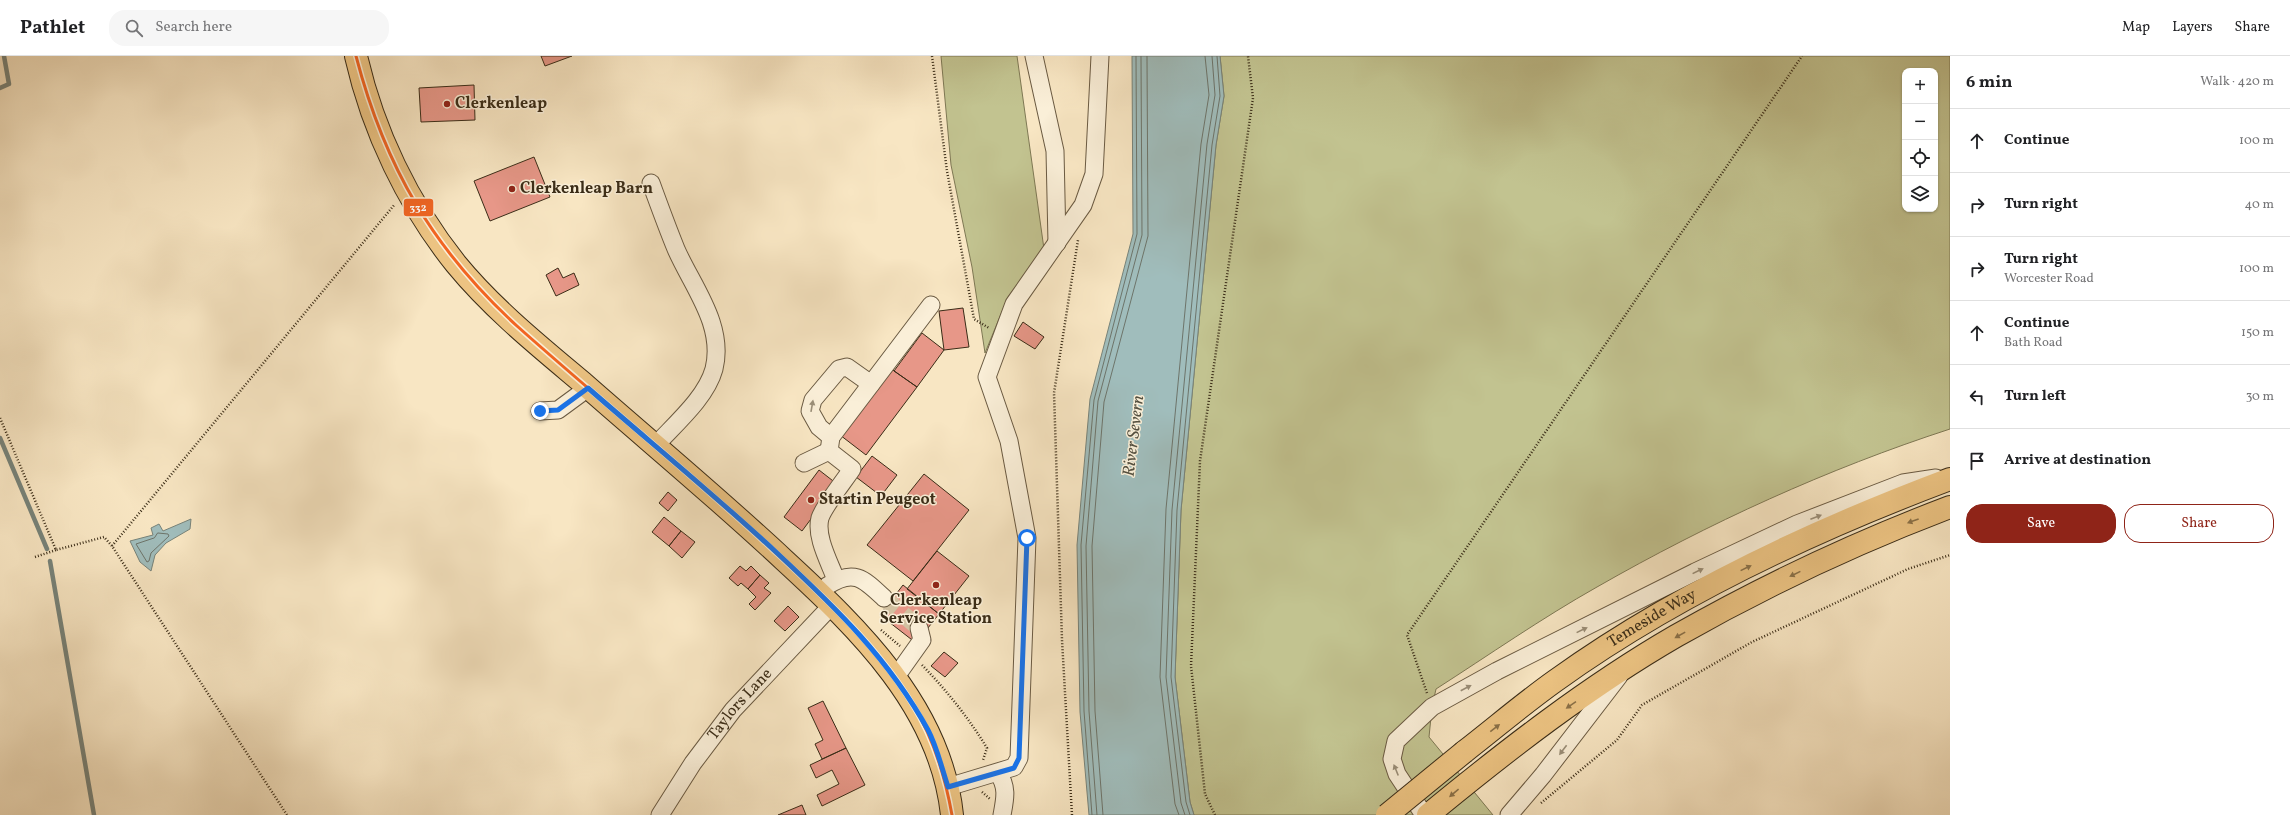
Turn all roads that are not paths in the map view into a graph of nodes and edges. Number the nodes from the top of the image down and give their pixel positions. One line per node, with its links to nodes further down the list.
1 (356, 56): 8 (main road)
2 (1034, 56): 5 (street)
3 (1100, 56): 5 (street)
4 (651, 183): 11 (street)
5 (1057, 243): 20 (street)
6 (931, 305): 7 (street)
7 (871, 384): 10 (street); 10 (street, one-way to 7)
8 (588, 388): 9 (street); 11 (main road)
9 (540, 411)
10 (830, 444): 12 (street); 15 (street)
11 (655, 446): 15 (main road)
12 (804, 463)
13 (1950, 477): 25 (main road, Temeside Way, one-way to 13, bridge); 26 (street, one-way to 13)
14 (1950, 508): 18 (main road, Temeside Way, one-way to 18)
15 (829, 592): 16 (street); 19 (main road); 23 (street, Taylors Lane)
16 (884, 598)
17 (919, 628): 19 (street)
18 (1624, 670): 27 (main road, Temeside Way, one-way to 27); 28 (street, one-way to 28)
19 (895, 678): 21 (main road)
20 (998, 773): 21 (street); 22 (street)
21 (948, 787): 24 (main road)
22 (1003, 811)
23 (660, 815)
24 (952, 815)
25 (1387, 815)
26 (1424, 815)
27 (1428, 815)
28 (1509, 815)

